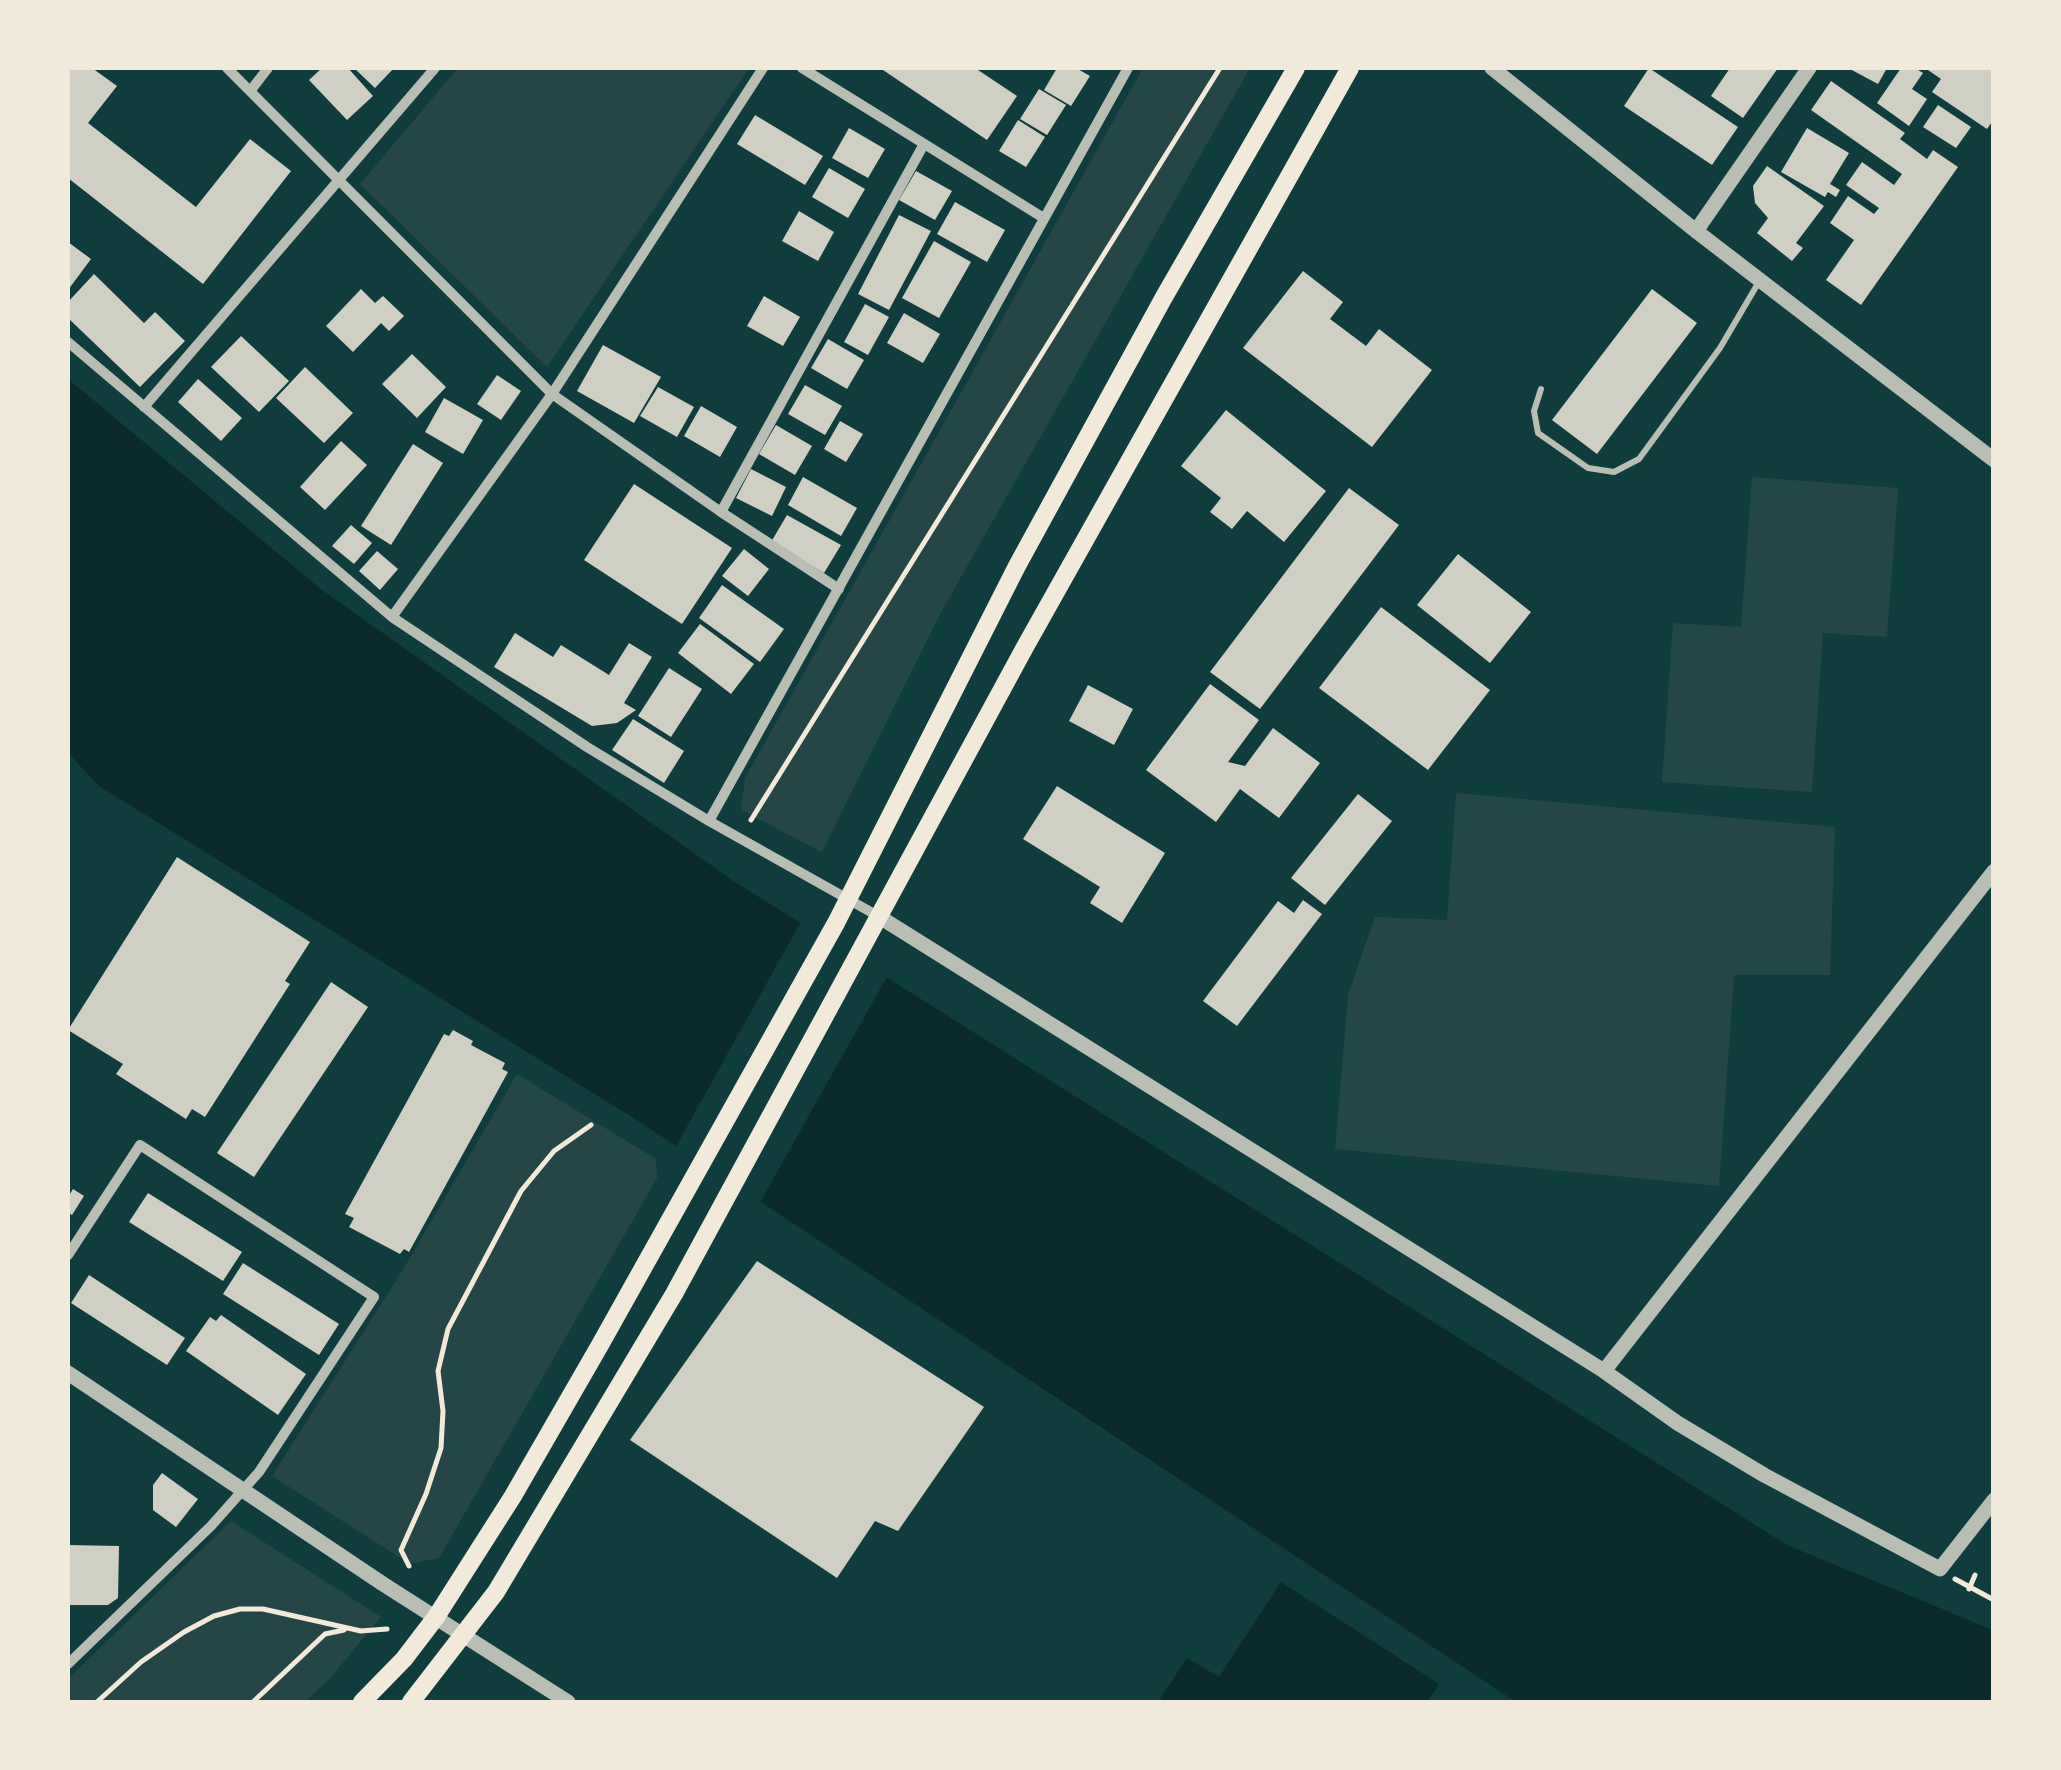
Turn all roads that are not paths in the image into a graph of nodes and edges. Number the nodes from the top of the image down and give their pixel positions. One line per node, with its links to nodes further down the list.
1 (227, 68): 11 (street)
2 (268, 68): 11 (street)
3 (435, 68): 13 (street)
4 (763, 68): 19 (street)
5 (802, 68): 12 (street)
6 (1128, 68): 14 (street)
7 (1296, 68): 27 (main road)
8 (1350, 68): 28 (main road)
9 (1492, 68): 15 (street)
10 (1809, 68): 15 (street)
11 (251, 90): 13 (street)
12 (924, 144): 14 (street); 22 (street)
13 (339, 180): 19 (street); 20 (street)
14 (1042, 217): 23 (street)
15 (1696, 231): 16 (street)
16 (1761, 278): 18 (lane); 21 (street)
17 (68, 342): 20 (street)
18 (1541, 389)
19 (552, 394): 22 (street); 24 (street)
20 (144, 407): 24 (street)
21 (1994, 460)
22 (721, 512): 23 (street)
23 (839, 589): 25 (street)
24 (392, 617): 25 (street)
25 (709, 821): 27 (street)
26 (1994, 871): 30 (street)
27 (848, 899): 28 (street); 34 (main road)
28 (878, 916): 30 (street); 35 (main road)
29 (68, 1254): 32 (street)
30 (1604, 1371): 33 (street)
31 (68, 1374): 32 (street)
32 (242, 1491): 34 (street); 36 (street)
33 (1994, 1500)
34 (436, 1617): 35 (street); 37 (main road)
35 (464, 1635): 38 (main road); 39 (street)
36 (68, 1664)
37 (362, 1702)
38 (410, 1702)
39 (568, 1702)

